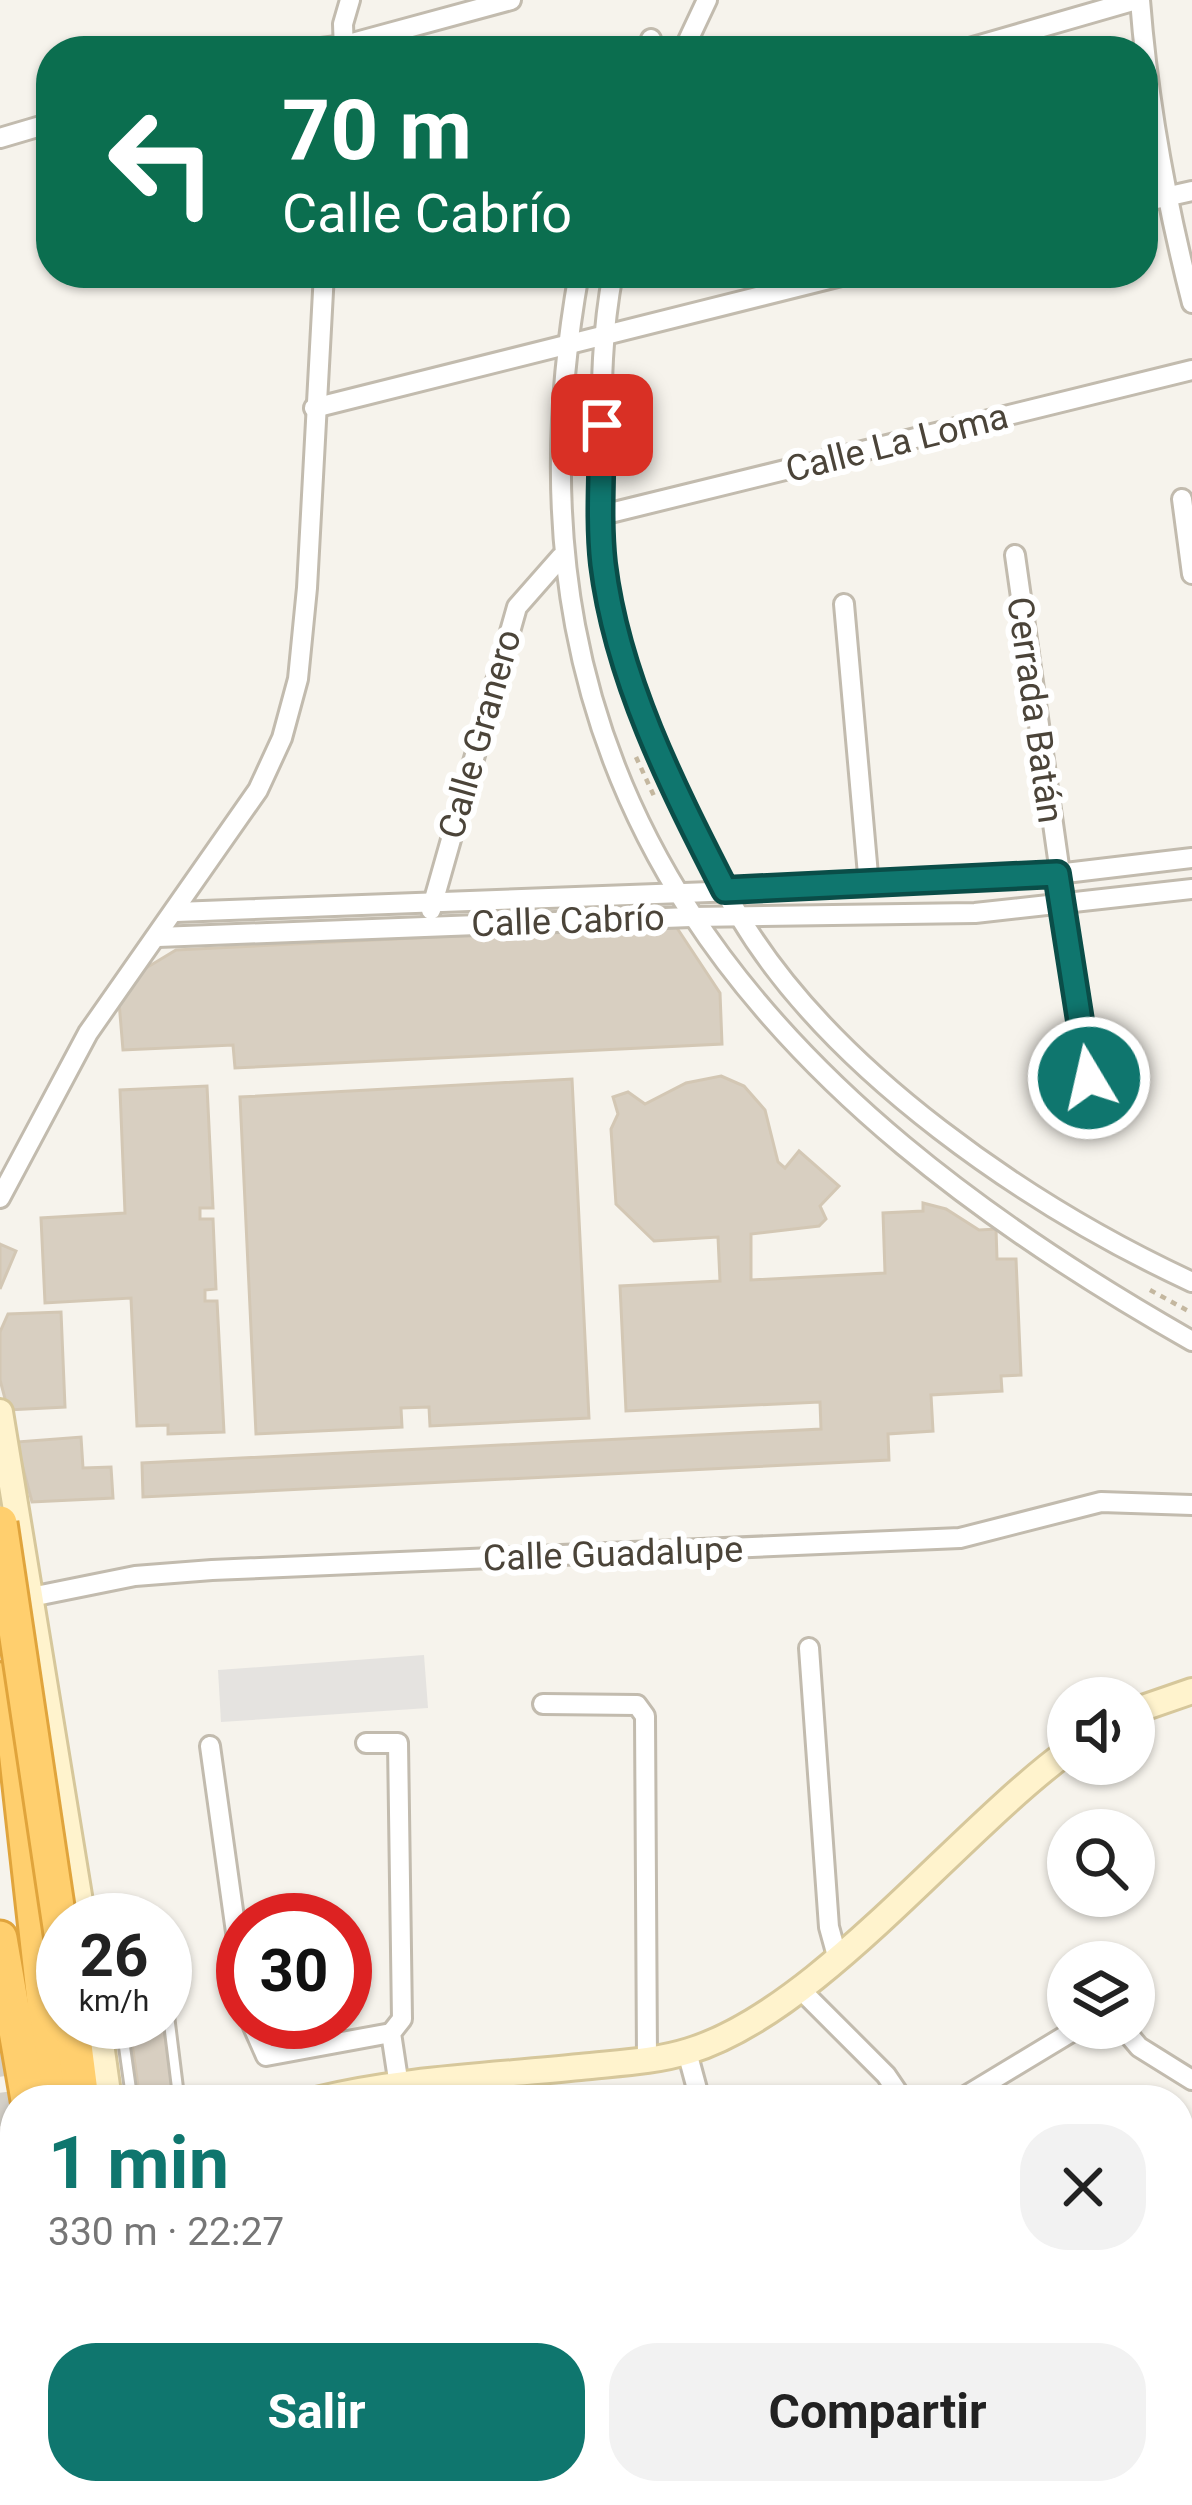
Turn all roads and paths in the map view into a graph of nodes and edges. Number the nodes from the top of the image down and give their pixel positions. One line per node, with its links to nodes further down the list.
1 (337, 0): 6 (street)
2 (350, 0): 6 (street)
3 (511, 0): 8 (street)
4 (707, 0): 9 (street)
5 (1138, 0): 10 (street); 11 (street)
6 (343, 24): 7 (street)
7 (344, 36)
8 (386, 36)
9 (690, 36)
10 (1012, 36)
11 (1142, 36)
12 (36, 127): 13 (street)
13 (0, 138)
14 (1158, 159): 16 (street)
15 (1192, 191): 16 (street)
16 (1164, 197): 17 (street); 22 (street)
17 (1158, 198)
18 (323, 288): 26 (street)
19 (577, 288): 24 (street)
20 (610, 288): 23 (street)
21 (793, 288): 23 (street)
22 (1192, 303)
23 (601, 336): 24 (street); 28 (street)
24 (567, 344): 26 (street); 30 (street)
25 (1192, 370): 28 (street, Calle La Loma)
26 (314, 408): 41 (street)
27 (1182, 499): 31 (street)
28 (602, 515): 37 (street)
29 (1015, 555): 34 (street, Cerrada Batán)
30 (561, 557): 38 (street); 39 (street, Calle Granero)
31 (1192, 574)
32 (844, 604): 35 (street)
33 (1192, 858): 34 (street, Calle Cabrío)
34 (1057, 874): 35 (street, Calle Cabrío); 40 (street, Cerrada Batán)
35 (869, 886): 37 (street, Calle Cabrío)
36 (1192, 889): 40 (street, Calle Cabrío)
37 (725, 890): 38 (street, Calle Cabrío); 43 (street)
38 (675, 891): 39 (street, Calle Cabrío); 42 (street)
39 (433, 902): 41 (street, Calle Cabrío); 44 (street, Calle Granero)
40 (1061, 908): 43 (street, Calle Cabrío); 46 (street, Cerrada Batán)
41 (176, 912): 45 (street)
42 (691, 917): 43 (street, Calle Cabrío); 44 (street, Calle Cabrío); 49 (street)
43 (740, 918): 48 (street)
44 (426, 926): 45 (street, Calle Cabrío)
45 (158, 937): 47 (street)
46 (1089, 1078)
47 (0, 1198)
48 (1192, 1282)
49 (1192, 1341)
50 (0, 1412): 53 (main road)
51 (1192, 1505): 53 (street, Calle Guadalupe)
52 (0, 1523): 63 (highway, bridge)
53 (31, 1597): 64 (main road)
54 (0, 1619): 56 (highway); 83 (highway)
55 (809, 1648): 67 (street)
56 (16, 1677)
57 (1192, 1691): 59 (main road)
58 (543, 1704): 80 (street)
59 (1155, 1704)
60 (366, 1742): 69 (street)
61 (210, 1745): 65 (street)
62 (1047, 1766): 67 (main road)
63 (55, 1893)
64 (79, 1893)
65 (231, 1893)
66 (0, 1938): 82 (highway)
67 (837, 1956): 68 (main road)
68 (800, 1989): 79 (main road); 91 (street)
69 (391, 2033): 70 (street); 88 (street)
70 (372, 2036)
71 (1047, 2047): 92 (street)
72 (75, 2049): 84 (highway)
73 (102, 2049): 85 (main road)
74 (125, 2049): 86 (lane)
75 (173, 2049): 87 (lane)
76 (263, 2049): 77 (street)
77 (304, 2049)
78 (1142, 2049): 81 (street)
79 (687, 2052): 80 (main road); 90 (street)
80 (647, 2060): 89 (main road)
81 (1192, 2080)
82 (25, 2085)
83 (53, 2085)
84 (80, 2085)
85 (107, 2085)
86 (130, 2085)
87 (177, 2085)
88 (400, 2085)
89 (410, 2085)
90 (696, 2085)
91 (893, 2085)
92 (984, 2085)

